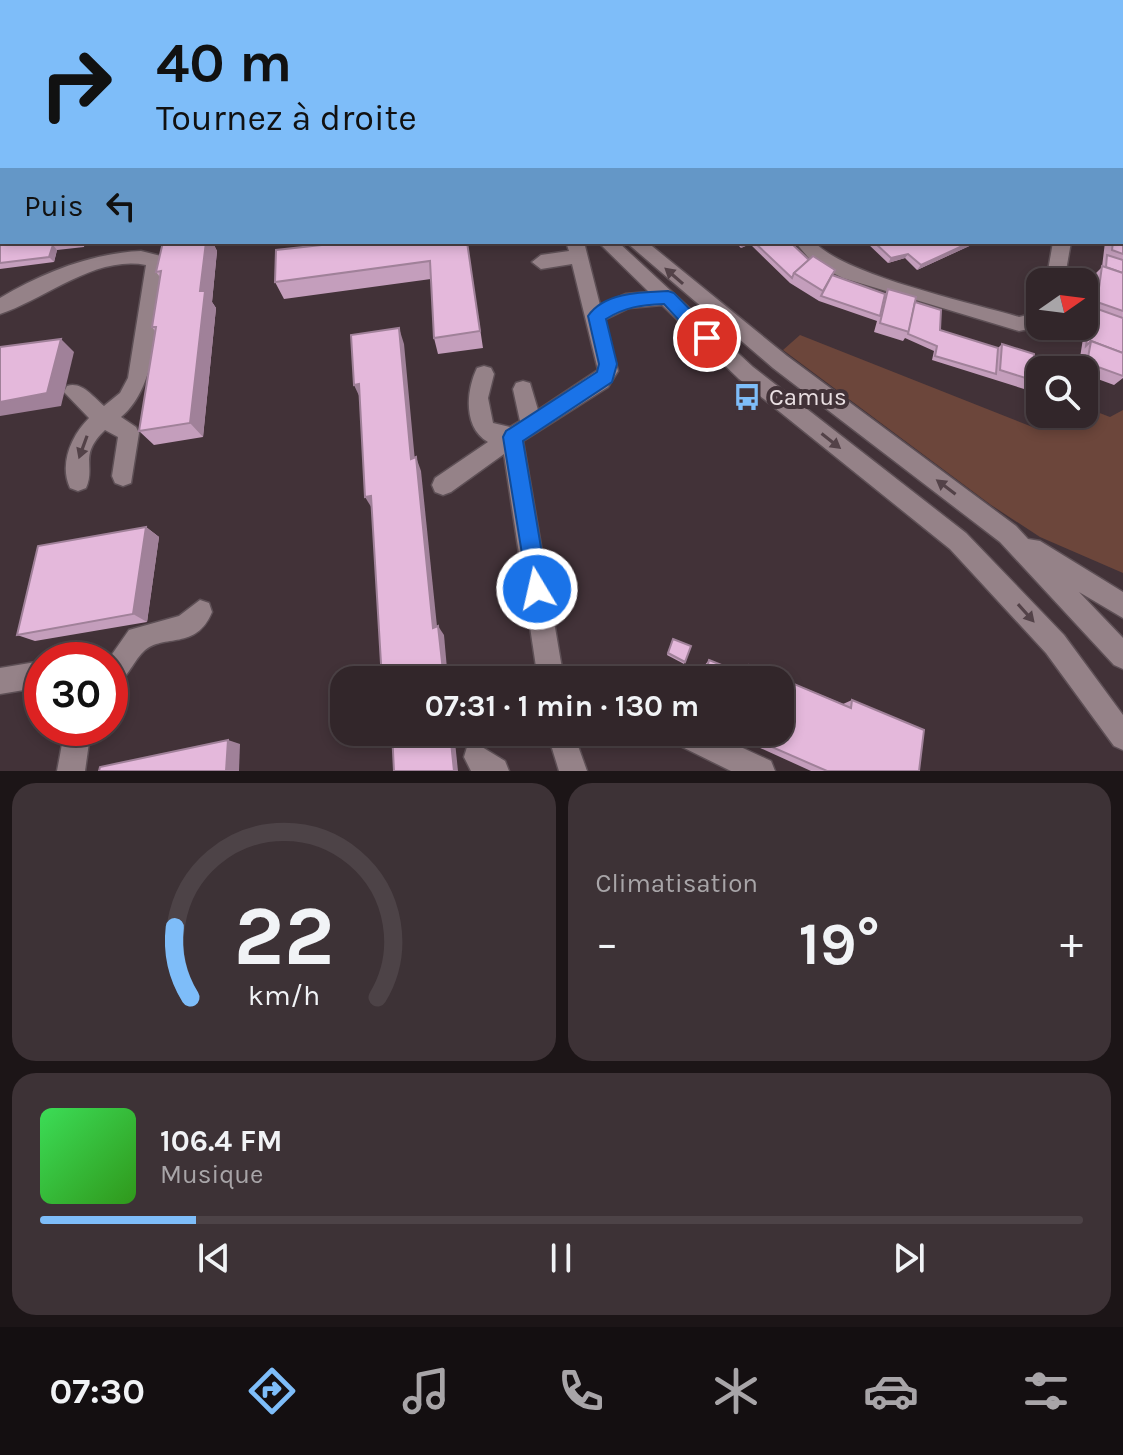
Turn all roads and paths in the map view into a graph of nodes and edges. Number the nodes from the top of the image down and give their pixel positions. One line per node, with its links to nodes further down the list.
1 (609, 244): 9 (street)
2 (637, 244): 21 (street, one-way to 2)
3 (806, 244): 12 (street)
4 (1062, 244): 8 (street)
5 (128, 251): 10 (street); 16 (street)
6 (581, 251): 7 (street); 11 (street)
7 (541, 262)
8 (1057, 268)
9 (668, 298): 11 (street); 29 (street, one-way to 29)
10 (0, 307)
11 (596, 316): 17 (street)
12 (1026, 324)
13 (484, 374): 17 (street)
14 (523, 389): 17 (street)
15 (74, 392): 16 (street)
16 (102, 417): 18 (street); 19 (street, one-way to 19)
17 (522, 431): 20 (street); 26 (street)
18 (123, 476)
19 (78, 481)
20 (443, 485)
21 (1008, 534): 22 (street); 25 (street)
22 (1123, 606)
23 (200, 612): 24 (street)
24 (128, 653)
25 (1123, 656)
26 (549, 666)
27 (24, 677): 28 (street)
28 (0, 681)
29 (1123, 737)
30 (75, 746): 33 (street)
31 (565, 746): 34 (street)
32 (708, 746): 35 (street)
33 (71, 771)
34 (573, 771)
35 (761, 771)

